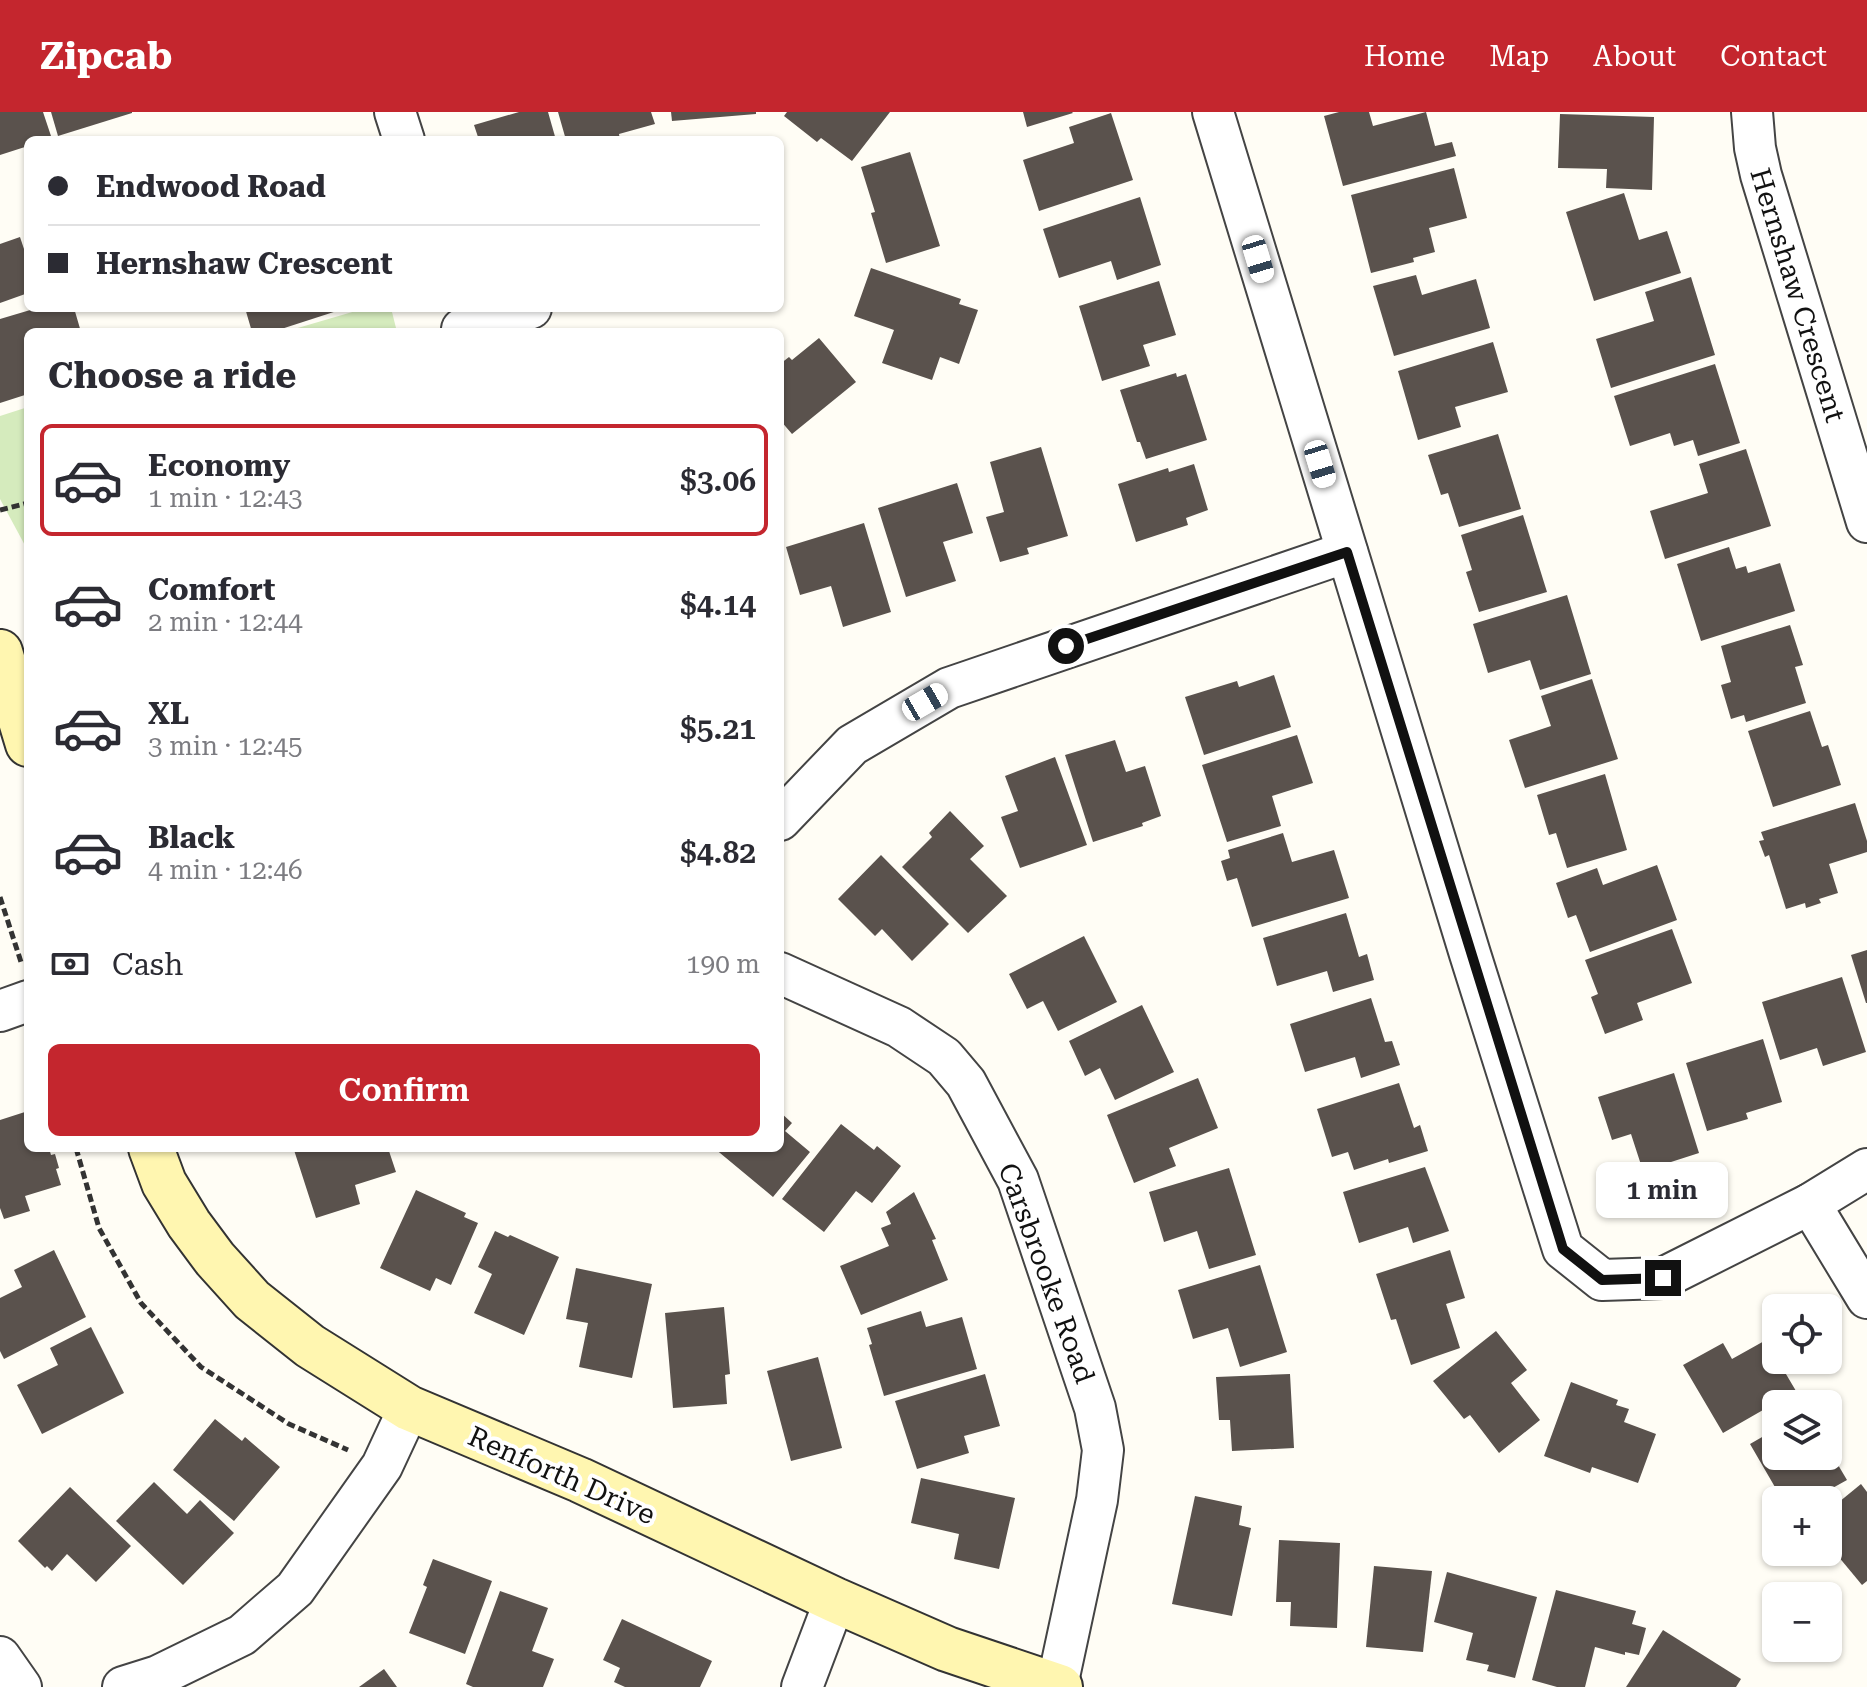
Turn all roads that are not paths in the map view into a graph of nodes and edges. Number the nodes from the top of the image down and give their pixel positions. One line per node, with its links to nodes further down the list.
1 (395, 112): 4 (street)
2 (1213, 112): 8 (street)
3 (1752, 112): 7 (street, Hernshaw Crescent)
4 (403, 136)
5 (512, 312): 6 (street)
6 (460, 323)
7 (1867, 522)
8 (1347, 552): 11 (street); 17 (street)
9 (0, 652): 10 (street)
10 (24, 731)
11 (784, 816)
12 (784, 975): 25 (street, Carsbrooke Road)
13 (24, 985): 14 (street)
14 (0, 1011)
15 (152, 1152): 19 (street, Renforth Drive)
16 (1867, 1169): 17 (street)
17 (1810, 1204): 18 (street)
18 (1867, 1298)
19 (409, 1408): 20 (street, Renforth Drive); 23 (street)
20 (835, 1600): 24 (street); 25 (street, Renforth Drive)
21 (0, 1657): 22 (street)
22 (21, 1687)
23 (123, 1687)
24 (802, 1687)
25 (1058, 1687)

